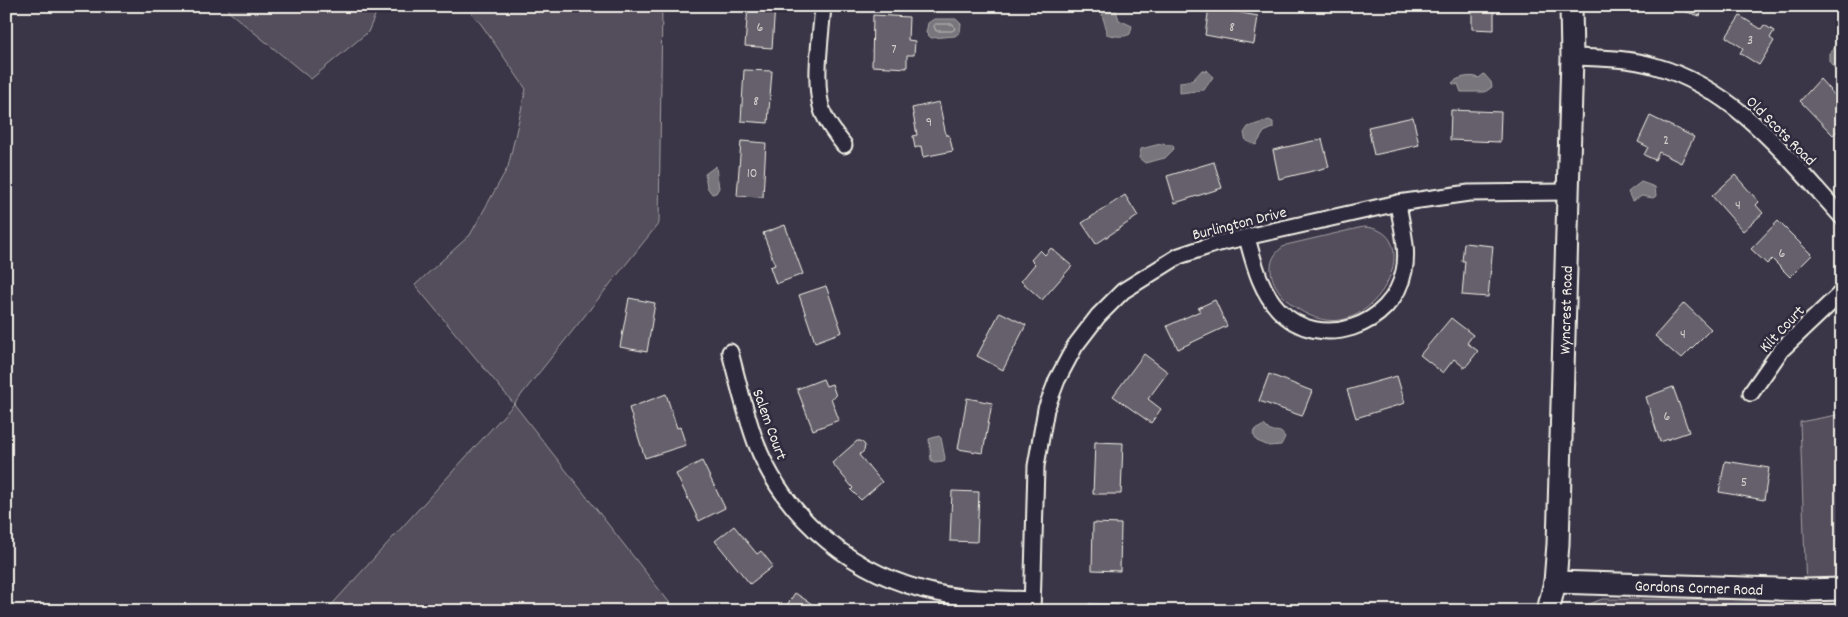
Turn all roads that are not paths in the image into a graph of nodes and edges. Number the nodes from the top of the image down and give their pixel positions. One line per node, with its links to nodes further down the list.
1 (823, 6): 4 (street)
2 (1571, 6): 3 (street, Wyncrest Road)
3 (1572, 57): 5 (street, Wyncrest Road); 7 (street, Old Scots Road)
4 (844, 145)
5 (1567, 192): 6 (street, Burlington Drive); 12 (street, Wyncrest Road)
6 (1398, 203): 8 (street, Burlington Drive); 8 (street)
7 (1842, 217)
8 (1247, 238): 14 (street, Burlington Drive)
9 (1842, 292): 11 (street, Kilt Court)
10 (730, 352): 14 (street, Salem Court)
11 (1751, 393)
12 (1555, 582): 13 (street, Gordons Corner Road); 15 (street, Wyncrest Road)
13 (1842, 589)
14 (1032, 605)
15 (1548, 611)

